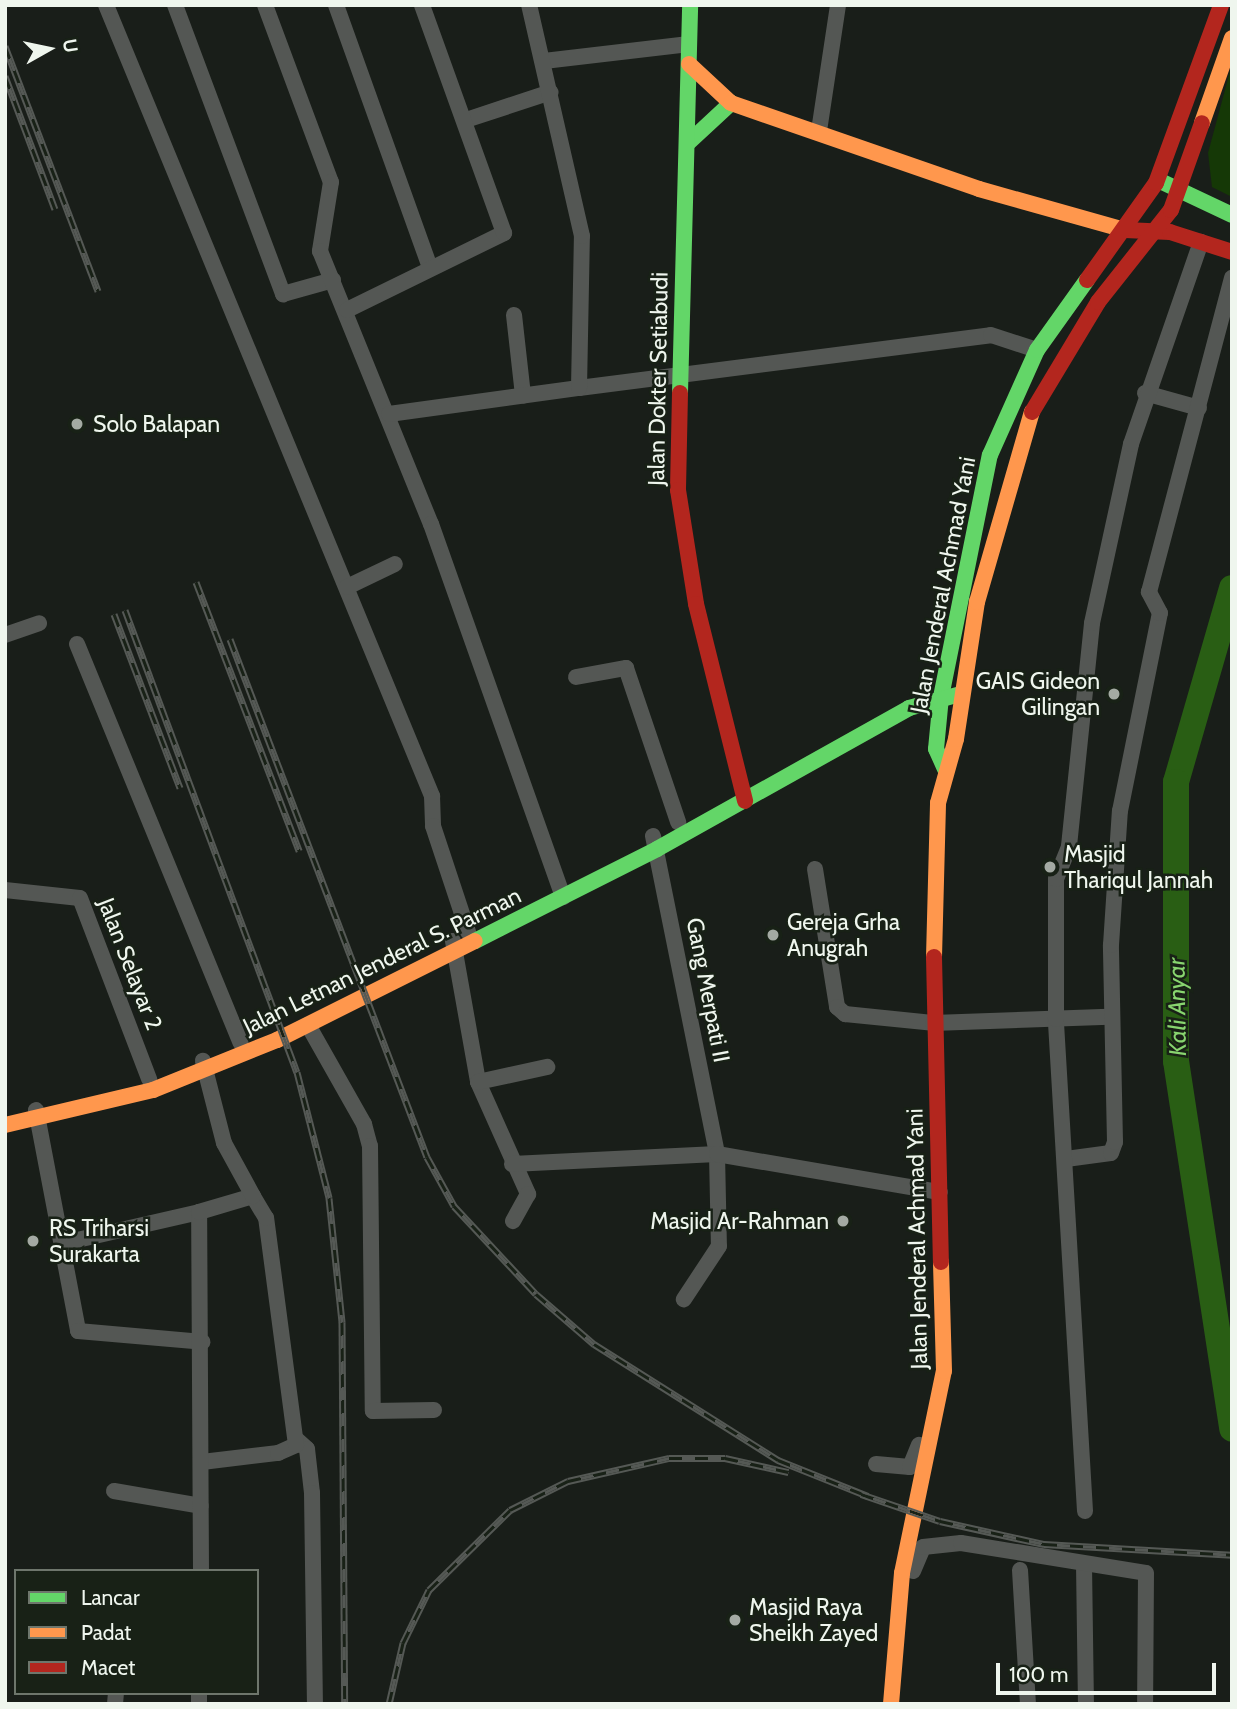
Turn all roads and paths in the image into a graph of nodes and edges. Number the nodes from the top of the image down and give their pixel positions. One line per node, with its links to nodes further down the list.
1 (106, 5): 41 (street)
2 (175, 5): 30 (street)
3 (265, 5): 30 (street)
4 (336, 5): 27 (street)
5 (422, 5): 16 (street)
6 (529, 5): 12 (street)
7 (690, 5): 11 (main road, Jalan Dokter Setiabudi)
8 (838, 5): 17 (street)
9 (1222, 5): 19 (main road, Jalan Jenderal Achmad Yani)
10 (1232, 38): 20 (main road, Jalan Jenderal Achmad Yani)
11 (689, 44): 12 (street); 13 (main road, Jalan Dokter Setiabudi)
12 (544, 61): 14 (street)
13 (689, 64): 15 (main road); 18 (main road, Jalan Dokter Setiabudi)
14 (551, 92): 16 (street); 35 (street)
15 (731, 103): 17 (main road); 18 (main road)
16 (466, 120): 27 (street)
17 (820, 131): 22 (main road)
18 (688, 142): 34 (main road, Jalan Dokter Setiabudi)
19 (1158, 180): 20 (main road); 22 (main road, Jalan Jenderal Achmad Yani)
20 (1181, 192): 21 (main road); 23 (main road, Jalan Jenderal Achmad Yani)
21 (1232, 215)
22 (1125, 230): 23 (main road); 26 (main road, Jalan Jenderal Achmad Yani)
23 (1158, 231): 24 (main road); 28 (main road, Jalan Jenderal Achmad Yani)
24 (1201, 242): 25 (main road); 36 (street)
25 (1232, 252)
26 (1099, 261): 28 (main road); 33 (main road, Jalan Jenderal Achmad Yani)
27 (430, 268): 31 (street)
28 (1120, 277): 46 (main road, Jalan Jenderal Achmad Yani)
29 (1232, 278): 38 (street)
30 (333, 280): 31 (street)
31 (347, 310): 39 (street)
32 (514, 315): 37 (street)
33 (1037, 350): 34 (street); 47 (main road, Jalan Jenderal Achmad Yani)
34 (677, 376): 35 (street); 49 (main road, Jalan Dokter Setiabudi)
35 (579, 388): 37 (street)
36 (1145, 393): 38 (street); 58 (street)
37 (523, 395): 39 (street)
38 (1199, 408): 57 (street)
39 (389, 414): 54 (street)
40 (395, 564): 41 (street)
41 (347, 587): 55 (street)
42 (39, 623): 43 (street)
43 (5, 635)
44 (77, 644): 61 (street)
45 (576, 677): 50 (street)
46 (964, 694): 47 (main road, Jalan Letnan Jenderal S. Parman); 48 (main road, Jalan Jenderal Achmad Yani)
47 (940, 698): 48 (main road, Jalan Jenderal Achmad Yani); 49 (main road, Jalan Letnan Jenderal S. Parman)
48 (944, 769): 59 (main road, Jalan Jenderal Achmad Yani)
49 (743, 795): 50 (main road, Jalan Letnan Jenderal S. Parman); 51 (main road, Jalan Letnan Jenderal S. Parman)
50 (678, 822): 51 (main road, Jalan Letnan Jenderal S. Parman)
51 (655, 843): 54 (main road, Jalan Letnan Jenderal S. Parman); 69 (street, Gang Merpati II)
52 (815, 869): 59 (street)
53 (5, 890): 64 (street, Jalan Selayar 2)
54 (561, 891): 55 (main road, Jalan Letnan Jenderal S. Parman); 56 (main road, Jalan Letnan Jenderal S. Parman)
55 (468, 932): 56 (main road, Jalan Letnan Jenderal S. Parman)
56 (454, 945): 60 (main road, Jalan Letnan Jenderal S. Parman); 61 (main road, Jalan Letnan Jenderal S. Parman); 65 (street)
57 (1108, 1017): 58 (street); 70 (street)
58 (1056, 1019): 59 (street); 70 (street)
59 (933, 1023): 72 (main road, Jalan Jenderal Achmad Yani)
60 (308, 1025): 62 (main road, Jalan Letnan Jenderal S. Parman); 80 (street)
61 (241, 1043): 62 (main road, Jalan Letnan Jenderal S. Parman)
62 (203, 1065): 64 (main road, Jalan Letnan Jenderal S. Parman); 67 (main road, Jalan Letnan Jenderal S. Parman); 73 (street)
63 (547, 1067): 65 (street)
64 (149, 1079): 67 (main road, Jalan Letnan Jenderal S. Parman)
65 (478, 1082): 71 (street)
66 (5, 1112): 67 (main road, Jalan Letnan Jenderal S. Parman)
67 (37, 1113): 68 (main road, Jalan Letnan Jenderal S. Parman); 76 (street)
68 (5, 1125)
69 (717, 1154): 71 (street); 72 (street); 77 (street, Gang Merpati II)
70 (1066, 1159): 86 (street)
71 (512, 1164): 75 (street)
72 (940, 1192): 79 (main road, Jalan Jenderal Achmad Yani)
73 (253, 1196): 74 (street); 81 (street)
74 (199, 1212): 76 (street); 78 (street)
75 (513, 1221)
76 (64, 1244): 78 (street)
77 (684, 1299)
78 (203, 1342): 82 (street)
79 (944, 1371): 83 (street); 90 (main road, Jalan Jenderal Achmad Yani)
80 (434, 1410)
81 (296, 1439): 82 (street); 91 (street)
82 (202, 1462): 85 (street)
83 (876, 1464)
84 (114, 1492): 85 (street)
85 (201, 1506): 88 (street)
86 (1085, 1511)
87 (1084, 1564): 90 (street); 94 (street); 95 (street)
88 (201, 1569)
89 (1020, 1570): 93 (street)
90 (893, 1638): 92 (main road, Jalan Jenderal Achmad Yani)
91 (315, 1704)
92 (891, 1704)
93 (1028, 1704)
94 (1086, 1704)
95 (1145, 1704)

